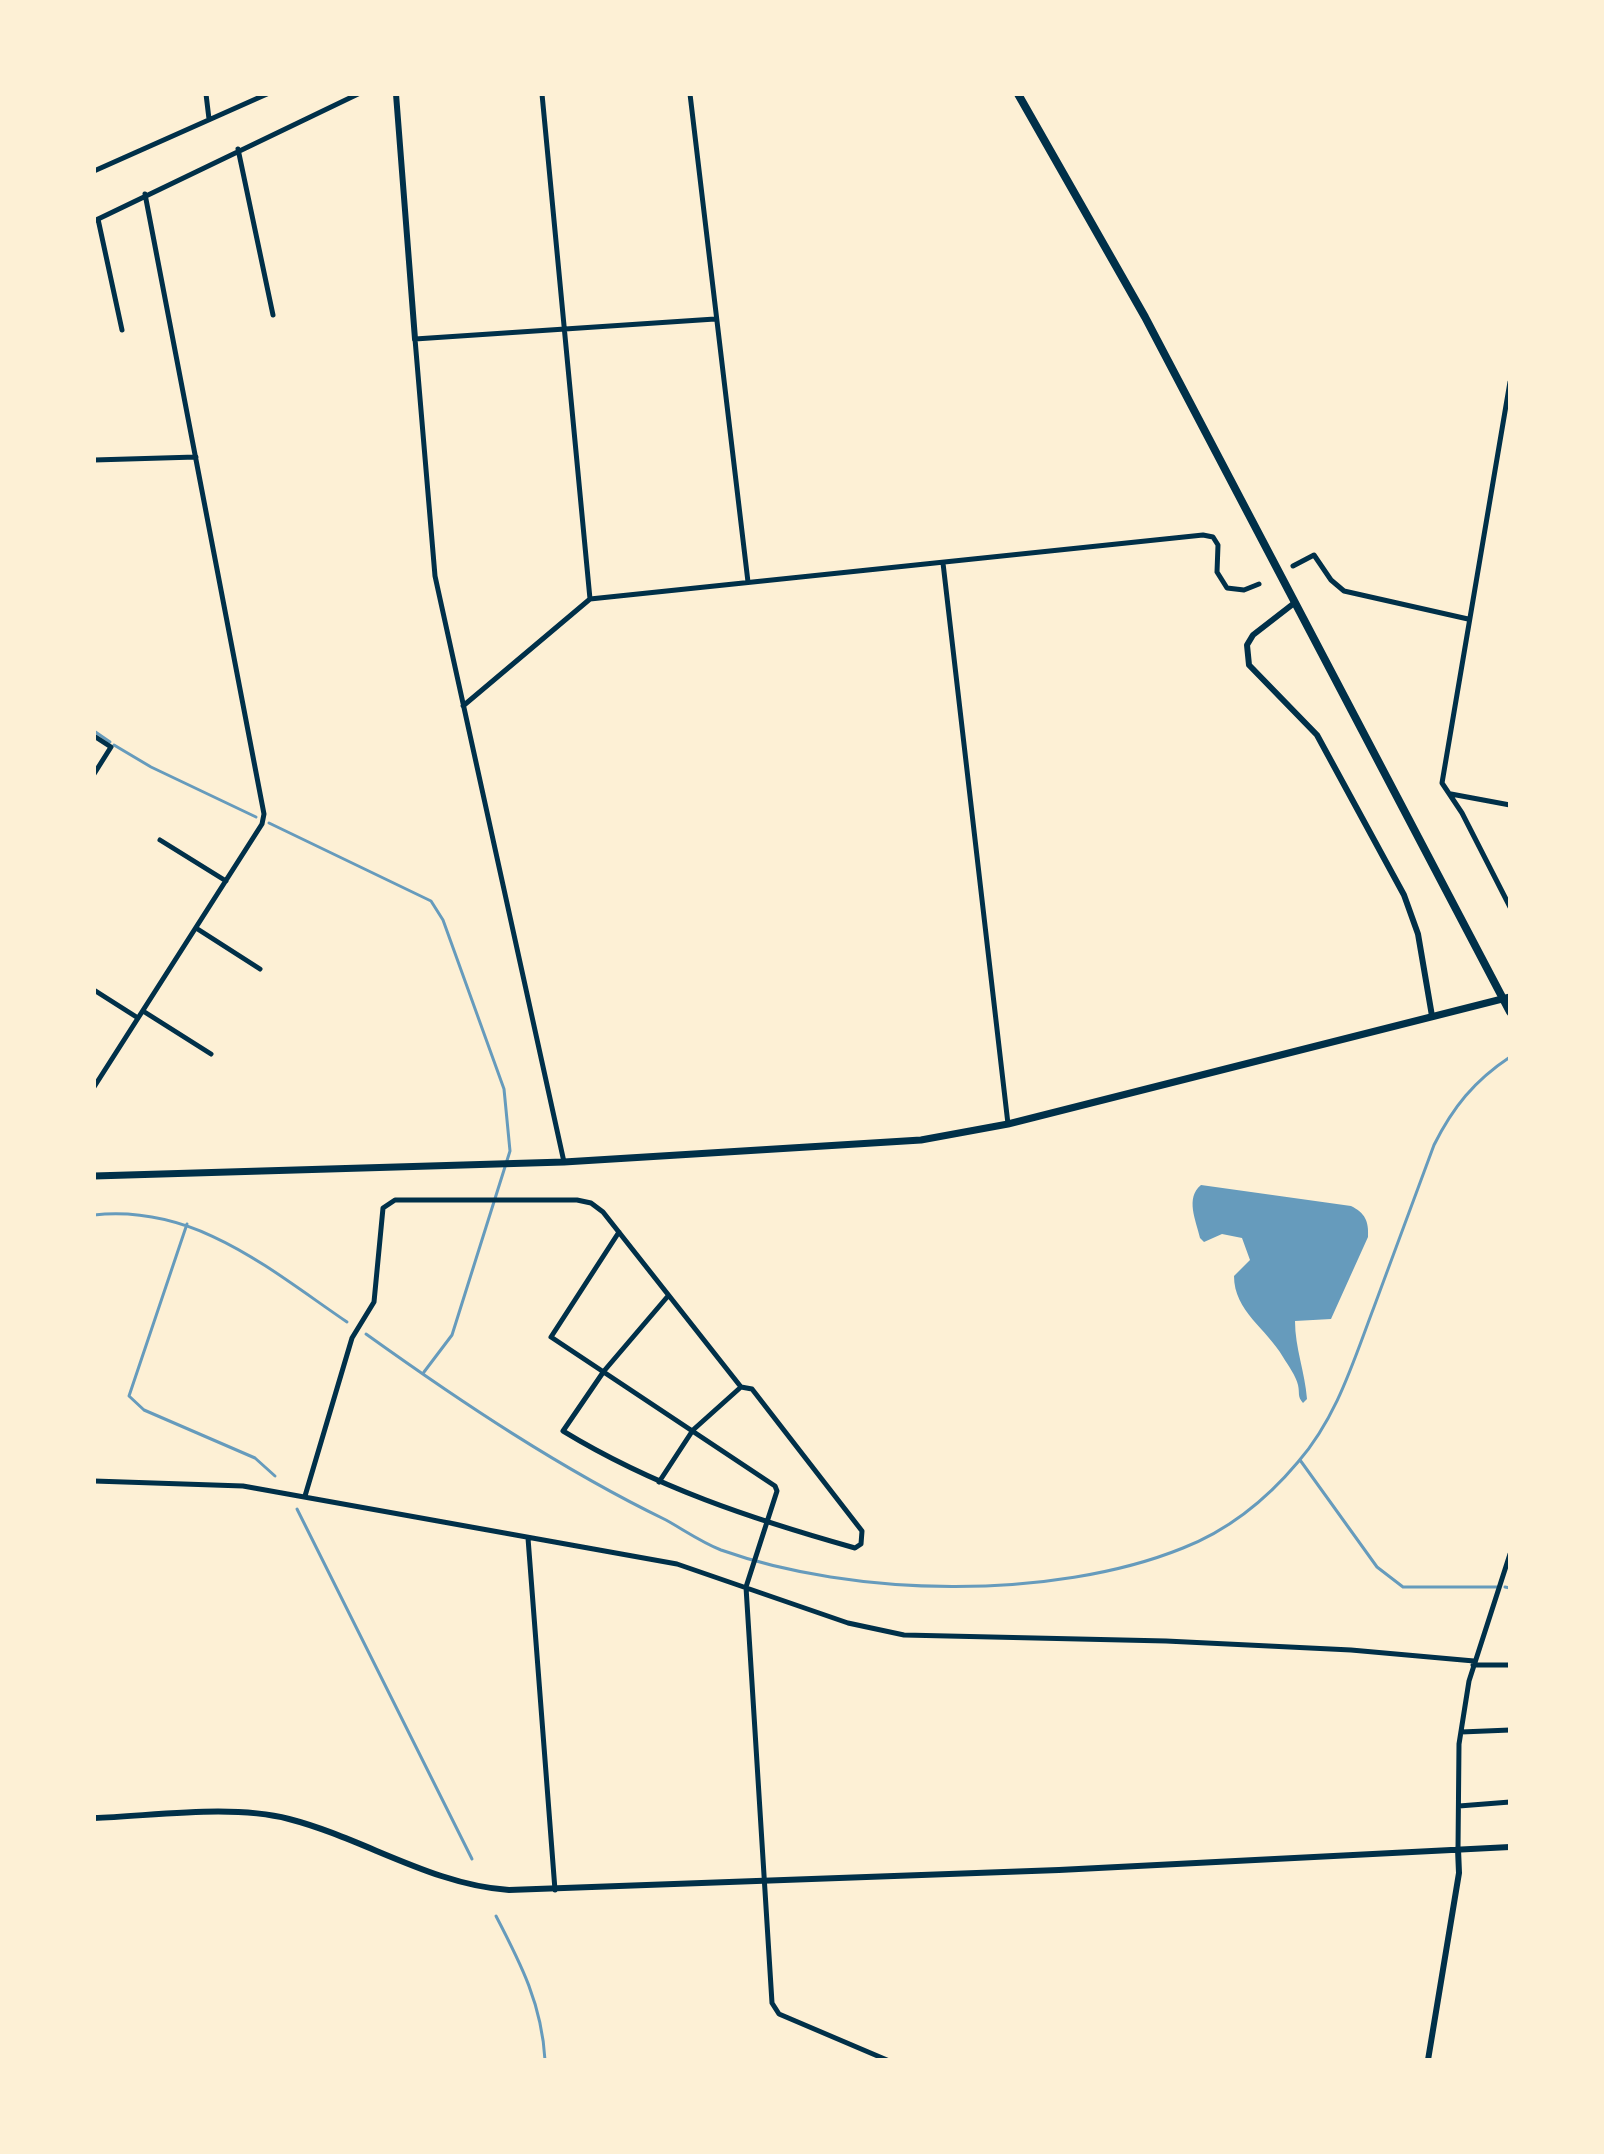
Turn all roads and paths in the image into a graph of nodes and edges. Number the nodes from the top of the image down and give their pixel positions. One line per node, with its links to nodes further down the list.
1 (206, 94): 8 (street)
2 (266, 94): 8 (street)
3 (358, 94): 9 (street)
4 (396, 94): 17 (street)
5 (542, 94): 15 (street)
6 (690, 94): 14 (street)
7 (1018, 94): 26 (highway)
8 (209, 119): 10 (street)
9 (238, 149): 11 (street); 13 (street)
10 (94, 171)
11 (145, 194): 12 (street); 19 (street)
12 (96, 220): 16 (street)
13 (273, 315)
14 (715, 319): 15 (street); 23 (street)
15 (565, 329): 17 (street); 25 (street)
16 (122, 330)
17 (415, 339): 28 (street)
18 (1510, 382): 27 (street)
19 (196, 457): 20 (street); 34 (street)
20 (94, 460)
21 (943, 563): 23 (street); 24 (street); 46 (street)
22 (1293, 566): 27 (street)
23 (748, 582): 25 (street)
24 (1259, 584)
25 (590, 599): 28 (street)
26 (1293, 604): 41 (highway); 42 (street)
27 (1468, 619): 31 (street)
28 (463, 706): 47 (street)
29 (94, 736): 30 (street)
30 (94, 774)
31 (1450, 794): 32 (street); 35 (street)
32 (1510, 805)
33 (160, 840): 34 (street)
34 (226, 881): 36 (street)
35 (1510, 907)
36 (196, 928): 37 (street); 40 (street)
37 (260, 969)
38 (94, 990): 43 (street)
39 (1510, 997): 42 (main road)
40 (143, 1011): 43 (street); 44 (street)
41 (1510, 1012)
42 (1432, 1016): 46 (main road)
43 (138, 1018): 45 (street)
44 (211, 1054)
45 (94, 1087)
46 (1008, 1124): 47 (main road)
47 (564, 1162): 48 (main road)
48 (94, 1176)
49 (619, 1232): 50 (street); 51 (street); 56 (street)
50 (668, 1296): 51 (street); 52 (street)
51 (604, 1371): 53 (street); 55 (street)
52 (741, 1387): 53 (street); 57 (street)
53 (693, 1430): 55 (street); 57 (street)
54 (94, 1481): 56 (street)
55 (659, 1482): 57 (street)
56 (305, 1496): 58 (street)
57 (765, 1522): 60 (street)
58 (528, 1538): 60 (street); 71 (street)
59 (1510, 1554): 61 (street)
60 (746, 1587): 61 (street); 70 (street)
61 (1474, 1663): 62 (street); 64 (street)
62 (1510, 1665)
63 (1510, 1730): 64 (street)
64 (1461, 1732): 66 (street)
65 (1510, 1802): 66 (street)
66 (1459, 1806): 69 (street)
67 (94, 1818): 71 (street)
68 (1510, 1847): 69 (street)
69 (1458, 1849): 70 (street); 73 (street)
70 (765, 1882): 71 (street); 72 (street)
71 (555, 1890)
72 (887, 2060)
73 (1428, 2060)

